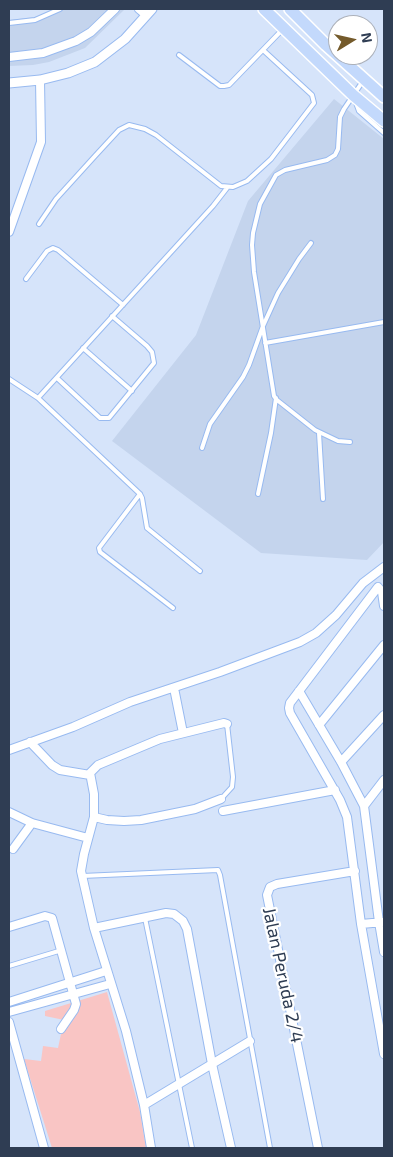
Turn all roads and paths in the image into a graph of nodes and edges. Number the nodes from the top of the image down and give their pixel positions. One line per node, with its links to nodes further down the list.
1 (60, 9): 7 (lane)
2 (115, 9): 11 (street)
3 (139, 9): 6 (street)
4 (290, 9): 12 (main road)
5 (265, 11): 8 (main road)
6 (149, 12): 13 (street)
7 (9, 23)
8 (284, 28): 9 (lane); 15 (main road)
9 (263, 50): 10 (lane); 19 (lane)
10 (179, 55)
11 (9, 57)
12 (364, 79): 15 (lane); 16 (main road)
13 (40, 80): 14 (street); 21 (street)
14 (9, 83)
15 (353, 95): 17 (main road); 18 (lane); 27 (lane)
16 (384, 97)
17 (384, 121)
18 (384, 133)
19 (227, 188): 20 (lane); 24 (lane)
20 (38, 224)
21 (9, 232)
22 (311, 243): 27 (lane)
23 (26, 278): 24 (lane)
24 (123, 304): 25 (lane)
25 (112, 316): 29 (lane); 32 (lane)
26 (384, 322): 28 (lane)
27 (263, 326): 28 (lane); 37 (lane)
28 (265, 343): 34 (lane)
29 (83, 348): 30 (lane); 32 (lane)
30 (57, 378): 32 (lane); 33 (lane)
31 (9, 379): 33 (lane)
32 (132, 391)
33 (38, 398): 38 (lane)
34 (276, 398): 35 (lane); 39 (lane)
35 (319, 433): 36 (lane); 40 (lane)
36 (350, 442)
37 (202, 448)
38 (140, 494): 42 (lane); 44 (lane)
39 (258, 494)
40 (323, 499)
41 (384, 567): 46 (street)
42 (200, 572)
43 (384, 606): 47 (street)
44 (173, 608)
45 (384, 646): 50 (street)
46 (174, 688): 51 (street); 52 (street)
47 (299, 691): 50 (street); 57 (street)
48 (384, 714): 54 (street)
49 (227, 724): 51 (street); 58 (lane)
50 (319, 725): 54 (street)
51 (182, 733): 55 (street)
52 (30, 742): 53 (street); 55 (street)
53 (9, 750)
54 (341, 762): 59 (street)
55 (90, 775): 62 (street)
56 (384, 780): 59 (street)
57 (335, 790): 60 (street); 66 (street)
58 (221, 799): 62 (street)
59 (364, 806): 69 (street)
60 (223, 811)
61 (9, 812): 63 (street)
62 (94, 817): 64 (street)
63 (32, 823): 64 (street); 65 (street)
64 (88, 838): 67 (street)
65 (13, 849)
66 (355, 871): 70 (street); 94 (street, Jalan Peruda 2/4)
67 (82, 876): 72 (street); 84 (lane)
68 (145, 916): 72 (street); 86 (street); 87 (lane)
69 (381, 922): 70 (street); 74 (street)
70 (361, 924): 85 (street)
71 (9, 927): 73 (street)
72 (94, 928): 76 (street)
73 (62, 950): 75 (lane); 77 (street)
74 (384, 952)
75 (9, 966)
76 (106, 971): 77 (street); 78 (street)
77 (71, 983): 79 (street); 80 (street)
78 (110, 984): 79 (street); 88 (street)
79 (74, 994): 81 (street); 83 (street)
80 (9, 1002)
81 (9, 1012)
82 (9, 1022): 89 (street)
83 (61, 1029)
84 (250, 1042): 86 (street); 93 (lane)
85 (384, 1054)
86 (212, 1064): 87 (street); 92 (street)
87 (180, 1085): 88 (street); 91 (lane)
88 (144, 1105): 90 (street)
89 (44, 1148)
90 (151, 1148)
91 (192, 1148)
92 (231, 1148)
93 (270, 1148)
94 (318, 1148)

